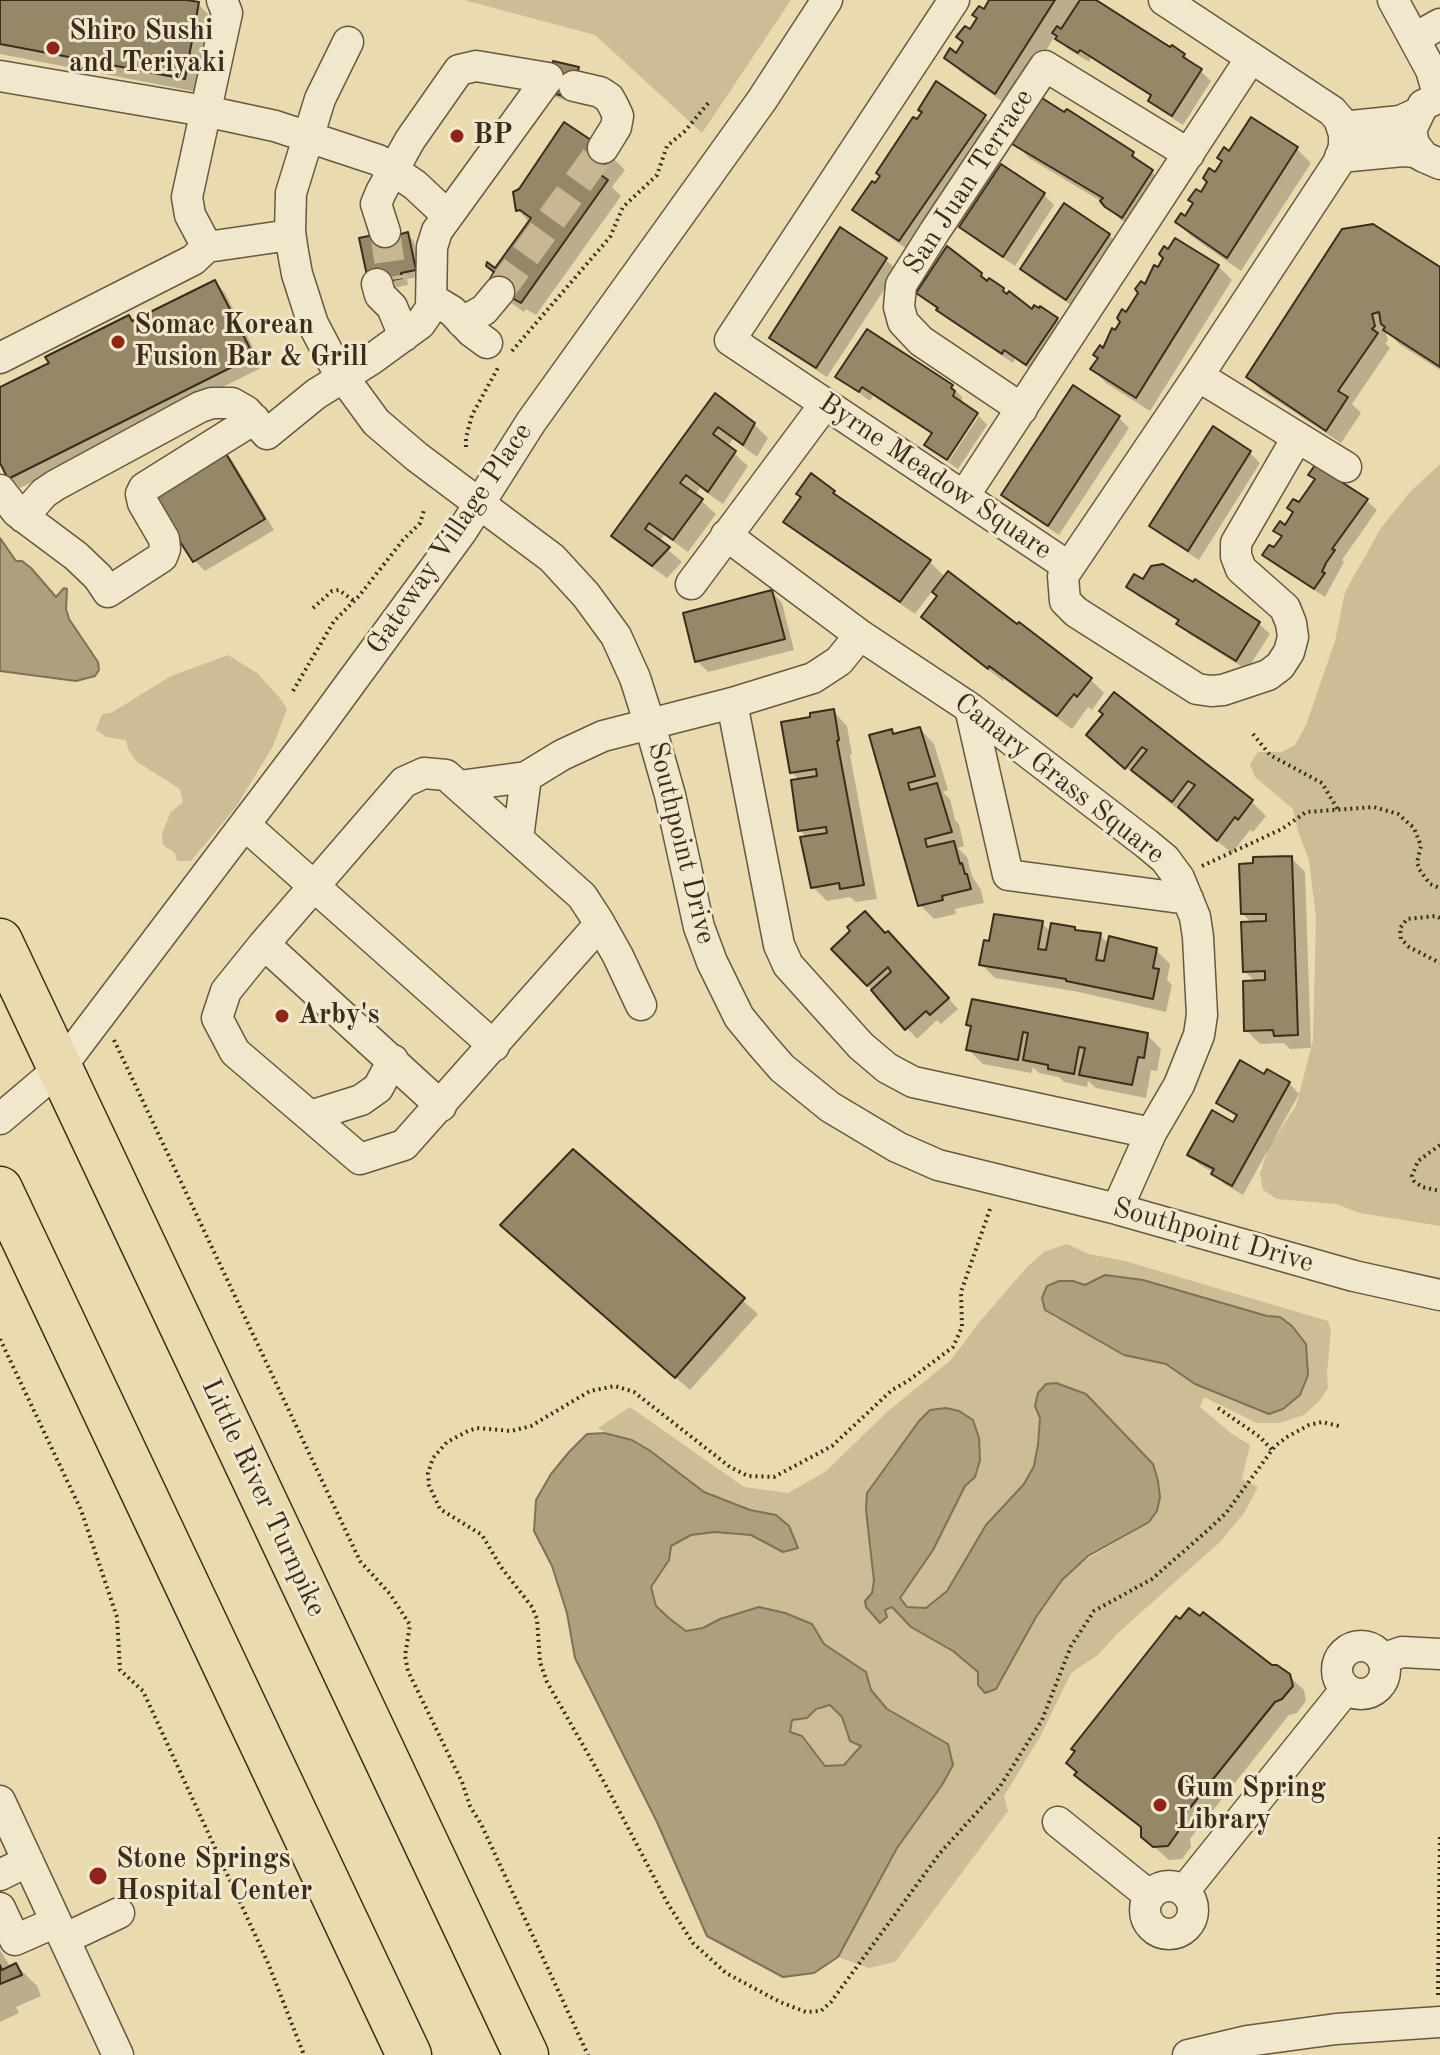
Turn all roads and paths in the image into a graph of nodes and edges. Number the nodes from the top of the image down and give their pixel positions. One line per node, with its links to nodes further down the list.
1 (222, 0): 13 (street)
2 (827, 0): 41 (street, Gateway Village Place)
3 (954, 0): 33 (street, Byrne Meadow Square)
4 (1164, 0): 8 (street)
5 (1393, 0): 6 (street)
6 (1428, 31): 12 (street)
7 (348, 42): 14 (street, Southpoint Drive)
8 (1251, 58): 15 (street); 17 (street)
9 (0, 76): 13 (street)
10 (574, 86): 16 (street)
11 (709, 102): 37 (path)
12 (1433, 102): 15 (street); 18 (street)
13 (205, 111): 14 (street); 23 (street)
14 (307, 137): 19 (street); 22 (street, Southpoint Drive)
15 (1341, 142): 18 (street); 31 (street, Byrne Meadow Square)
16 (603, 148)
17 (1189, 154): 34 (street); 34 (street, San Juan Terrace)
18 (1432, 161)
19 (392, 169): 20 (street); 20 (street); 21 (street)
20 (447, 215): 26 (street)
21 (377, 224)
22 (290, 235): 23 (street); 32 (street, Southpoint Drive)
23 (207, 247): 30 (street)
24 (385, 288): 28 (street)
25 (499, 292): 27 (street)
26 (432, 299): 27 (street); 28 (street)
27 (462, 322): 29 (street)
28 (404, 336): 32 (street)
29 (487, 343)
30 (0, 358)
31 (1198, 376): 36 (street); 45 (street, Byrne Meadow Square)
32 (343, 378): 35 (street); 41 (street, Southpoint Drive)
33 (825, 404): 40 (street, Byrne Meadow Square); 44 (street)
34 (1022, 409): 40 (street)
35 (254, 419): 43 (street); 43 (street)
36 (1297, 438): 38 (street); 45 (street)
37 (466, 447)
38 (1346, 467)
39 (0, 490): 43 (street)
40 (964, 496): 45 (street, Byrne Meadow Square)
41 (479, 503): 53 (street, Southpoint Drive); 58 (street, Gateway Village Place)
42 (424, 510): 47 (path)
43 (23, 517)
44 (726, 535): 46 (street); 49 (street, Canary Grass Square)
45 (1069, 567)
46 (691, 584)
47 (354, 601): 48 (path); 50 (path)
48 (313, 608)
49 (860, 635): 51 (street); 52 (street, Canary Grass Square)
50 (293, 691)
51 (732, 703): 53 (street); 76 (street)
52 (970, 708): 62 (street, Canary Grass Square); 62 (street)
53 (650, 725): 55 (street); 81 (street, Southpoint Drive)
54 (1253, 734): 57 (path)
55 (526, 777): 56 (street); 59 (street)
56 (459, 786): 59 (street); 60 (street)
57 (1338, 810): 61 (path); 62 (path)
58 (245, 825): 60 (street); 69 (street, Gateway Village Place)
59 (518, 838): 64 (street)
60 (314, 887): 66 (street); 70 (street)
61 (1440, 888)
62 (1183, 889): 76 (street, Canary Grass Square)
63 (1440, 918): 67 (path)
64 (600, 924): 68 (street); 70 (street)
65 (0, 941): 72 (highway, Little River Turnpike)
66 (264, 944): 71 (street); 74 (street)
67 (1440, 963)
68 (641, 1005)
69 (102, 1015): 72 (street, Gateway Village Place); 103 (path)
70 (494, 1046): 73 (street)
71 (393, 1060): 73 (street); 74 (street)
72 (60, 1068): 75 (street, Gateway Village Place); 102 (highway, Little River Turnpike)
73 (441, 1106): 74 (street)
74 (310, 1116)
75 (0, 1119)
76 (1151, 1133): 81 (street, Canary Grass Square)
77 (1440, 1145): 79 (path)
78 (0, 1189): 101 (highway)
79 (1440, 1191)
80 (990, 1209): 86 (path)
81 (1117, 1209): 82 (street, Southpoint Drive)
82 (1440, 1295)
83 (0, 1339): 100 (path)
84 (1218, 1408): 86 (path)
85 (1339, 1426): 86 (path)
86 (1272, 1450)
87 (1440, 1654): 93 (street)
88 (0, 1801): 91 (street)
89 (1058, 1822): 94 (street)
90 (1440, 1834): 98 (path)
91 (28, 1861): 92 (street); 97 (street)
92 (0, 1875)
93 (1184, 1891): 94 (street); 94 (street)
94 (1150, 1896)
95 (0, 1908): 97 (street)
96 (119, 1913): 97 (street)
97 (60, 1930): 99 (street)
98 (1439, 2010): 104 (street)
99 (118, 2055)
100 (304, 2055)
101 (409, 2055)
102 (526, 2055)
103 (588, 2055)
104 (1188, 2055)

